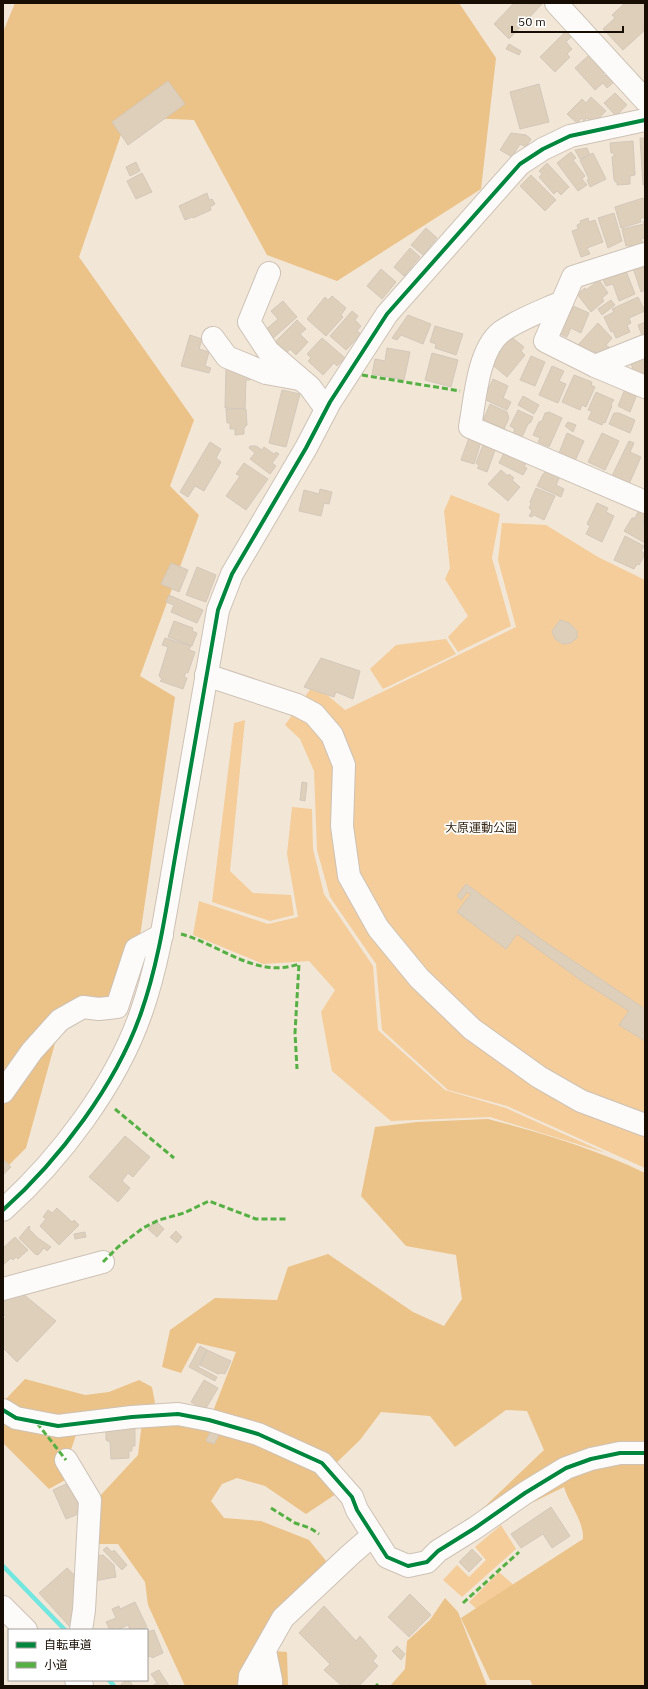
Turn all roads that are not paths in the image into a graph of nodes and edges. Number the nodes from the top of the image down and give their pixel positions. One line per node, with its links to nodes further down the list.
1 (556, 3): 2 (street)
2 (645, 100)
3 (645, 120): 12 (street)
4 (645, 254): 6 (street)
5 (269, 273): 10 (street)
6 (562, 302): 9 (street); 13 (street)
7 (213, 338): 10 (street)
8 (645, 346): 9 (street)
9 (595, 366): 11 (street)
10 (303, 380): 12 (street)
11 (645, 387)
12 (326, 409): 14 (street)
13 (645, 502)
14 (206, 675): 15 (street); 17 (street)
15 (162, 935): 16 (street); 18 (street)
16 (3, 1092)
17 (645, 1125)
18 (3, 1210)
19 (103, 1262): 20 (street)
20 (3, 1289)
21 (3, 1410): 24 (street)
22 (645, 1454): 24 (street)
23 (66, 1460): 27 (street)
24 (373, 1535): 28 (street)
25 (3, 1607): 26 (street)
26 (25, 1629)
27 (81, 1629)
28 (265, 1651): 29 (street); 30 (street)
29 (249, 1686)
30 (271, 1686)

